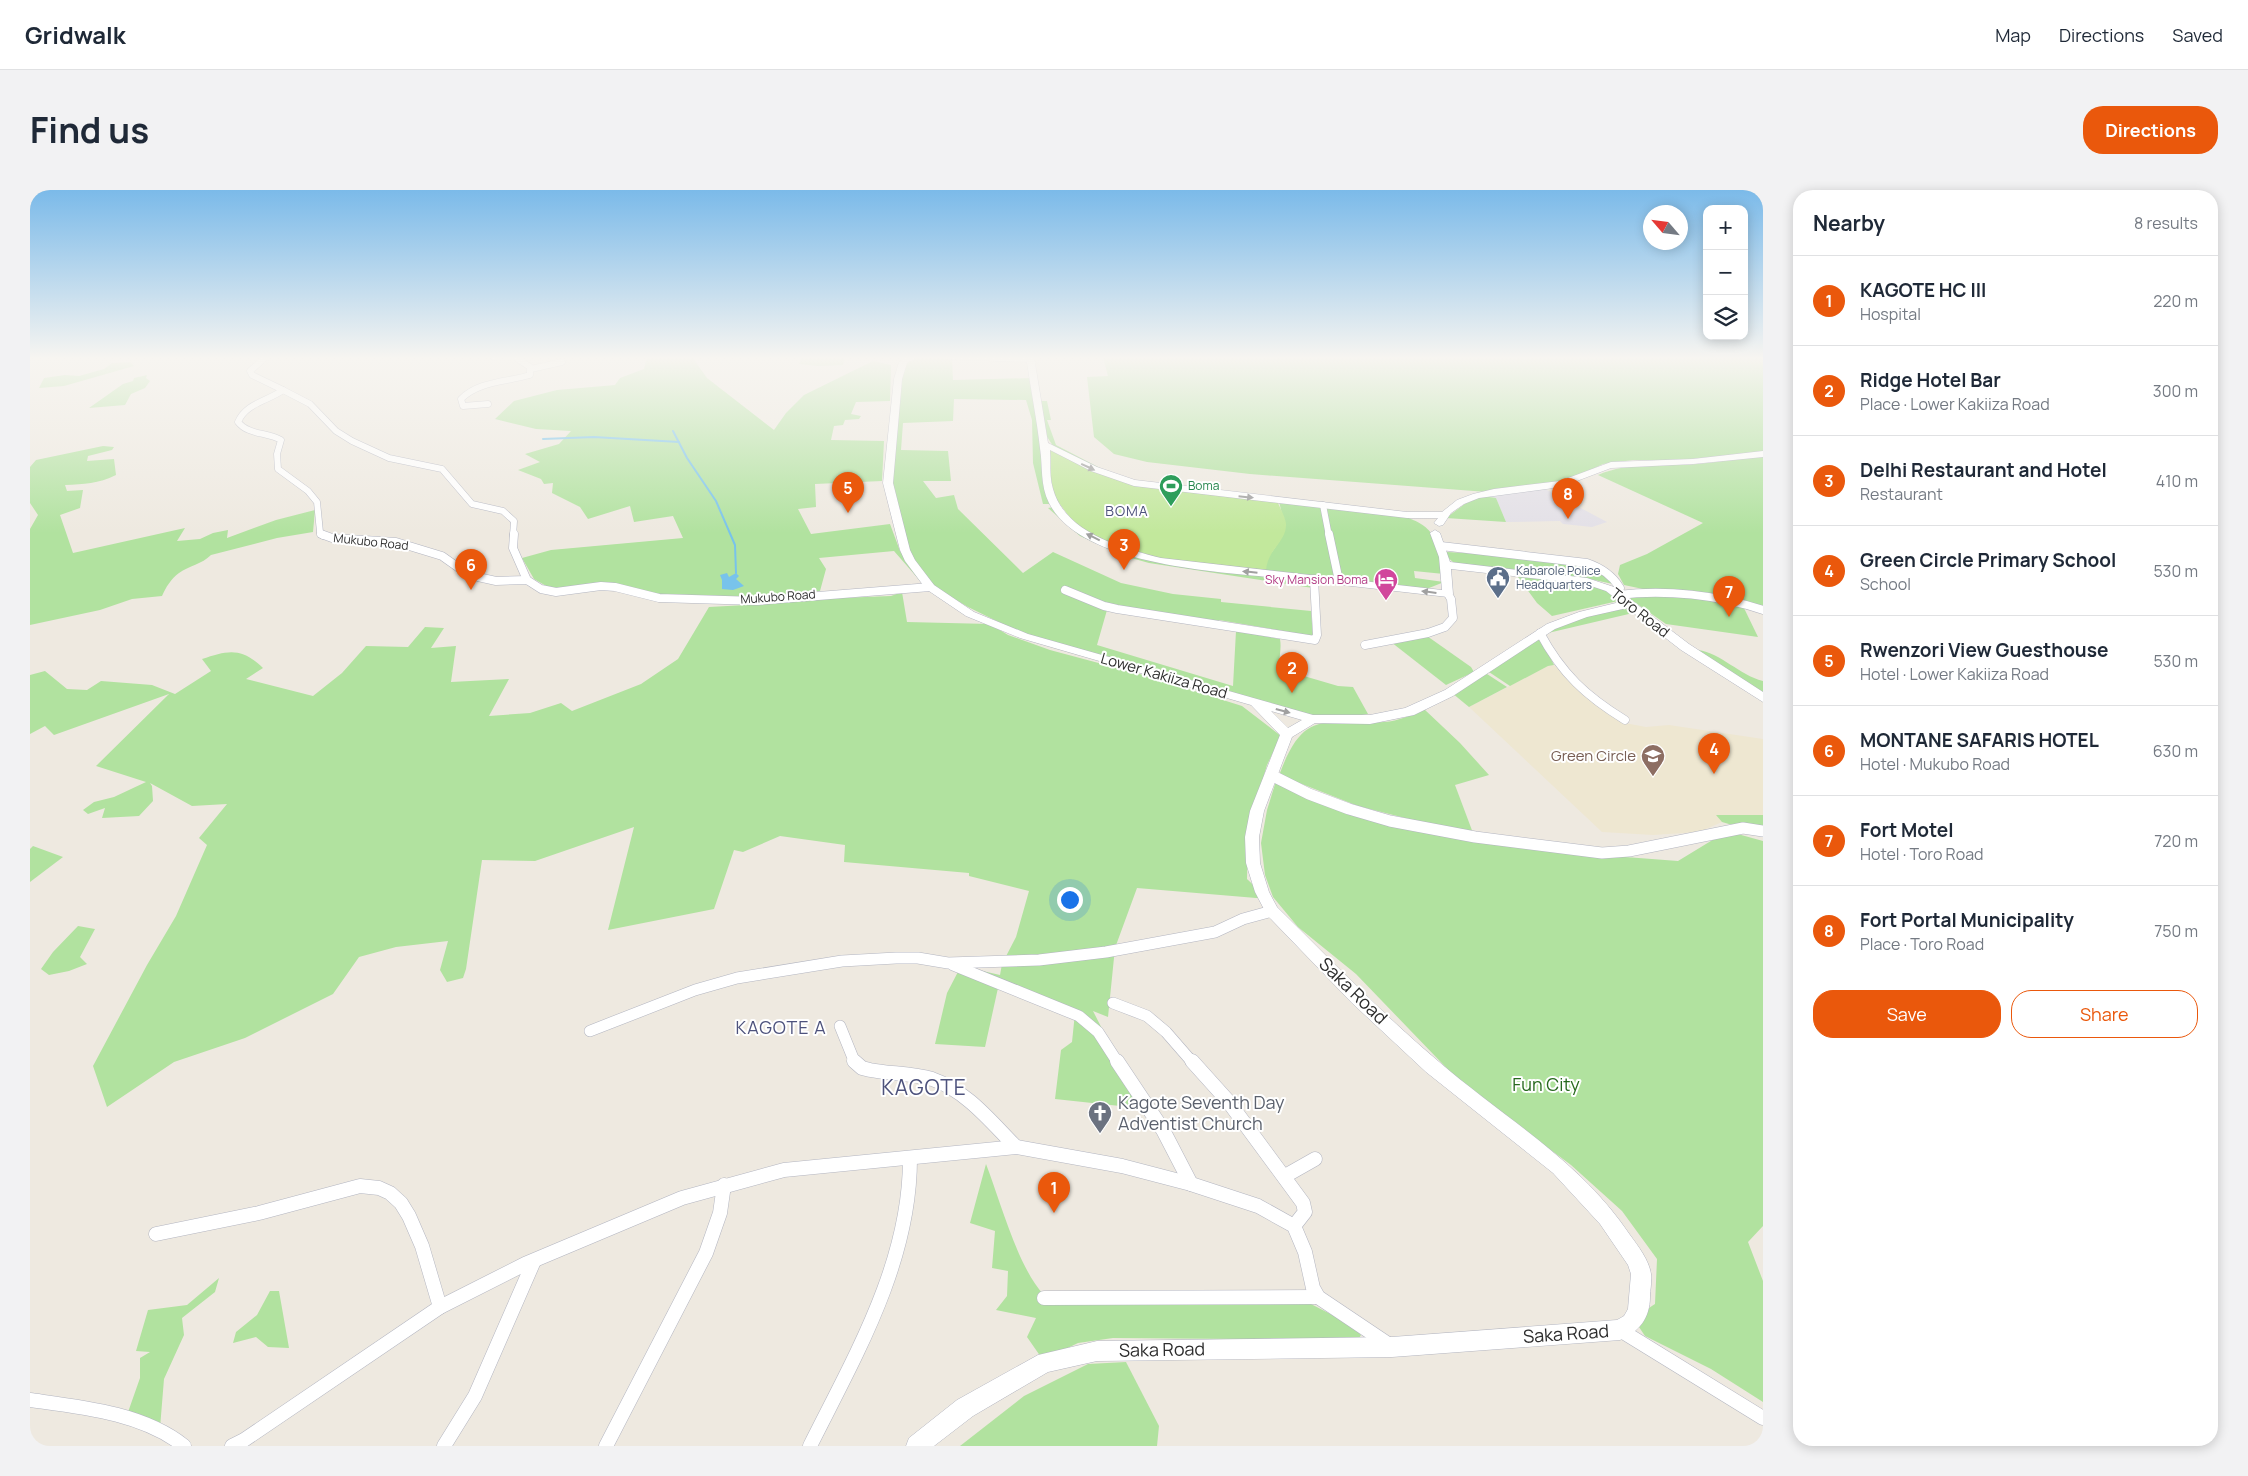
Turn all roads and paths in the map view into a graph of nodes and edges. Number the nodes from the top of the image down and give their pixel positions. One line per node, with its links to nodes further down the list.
1 (241, 416): 14 (street, Mukubo Road)
2 (320, 416): 14 (street)
3 (894, 416): 16 (main road, Lower Kakiiza Road)
4 (1037, 416): 5 (main road)
5 (1044, 444): 7 (main road, one-way to 7); 13 (main road, one-way to 5)
6 (1763, 454): 9 (main road)
7 (1323, 505): 8 (main road); 15 (street)
8 (1407, 515): 9 (main road); 10 (main road)
9 (1442, 516): 10 (main road)
10 (1435, 532): 11 (main road)
11 (1441, 546): 12 (main road); 19 (street)
12 (1445, 565): 18 (main road); 19 (main road, Toro Road)
13 (1314, 579): 15 (main road); 17 (street)
14 (527, 580): 16 (street, Mukubo Road)
15 (1339, 581): 18 (main road, one-way to 15)
16 (930, 588): 25 (main road, Lower Kakiiza Road)
17 (1065, 590)
18 (1448, 594): 23 (street)
19 (1618, 595): 20 (main road, Toro Road); 21 (street)
20 (1628, 604): 22 (main road, Lower Kakiiza Road); 24 (main road, Toro Road)
21 (1763, 610)
22 (1540, 633): 26 (main road, Lower Kakiiza Road); 27 (street)
23 (1364, 645)
24 (1763, 698)
25 (1254, 703): 26 (main road, Lower Kakiiza Road, one-way to 26); 28 (main road)
26 (1313, 720): 28 (main road)
27 (1625, 720)
28 (1287, 734): 29 (main road, Saka Road)
29 (1271, 775): 30 (street); 31 (main road, Saka Road)
30 (1763, 831)
31 (1272, 911): 32 (street); 48 (main road, Saka Road)
32 (948, 963): 35 (street); 40 (street)
33 (1114, 1003): 39 (street)
34 (840, 1026): 36 (street)
35 (590, 1031)
36 (1016, 1148): 37 (street); 40 (street)
37 (910, 1158): 41 (street); 56 (street)
38 (1315, 1159): 39 (street)
39 (1285, 1176): 42 (street)
40 (1191, 1184): 42 (street)
41 (724, 1185): 44 (street); 55 (street)
42 (1294, 1226): 45 (street)
43 (156, 1234): 47 (street)
44 (534, 1261): 47 (street); 54 (street)
45 (1318, 1297): 46 (street); 49 (street)
46 (1044, 1298)
47 (440, 1307): 53 (street)
48 (1620, 1330): 49 (main road, Saka Road); 51 (street)
49 (1392, 1347): 57 (main road, Saka Road)
50 (30, 1400): 52 (street)
51 (1763, 1418)
52 (184, 1446)
53 (232, 1446)
54 (444, 1446)
55 (606, 1446)
56 (810, 1446)
57 (917, 1446)

